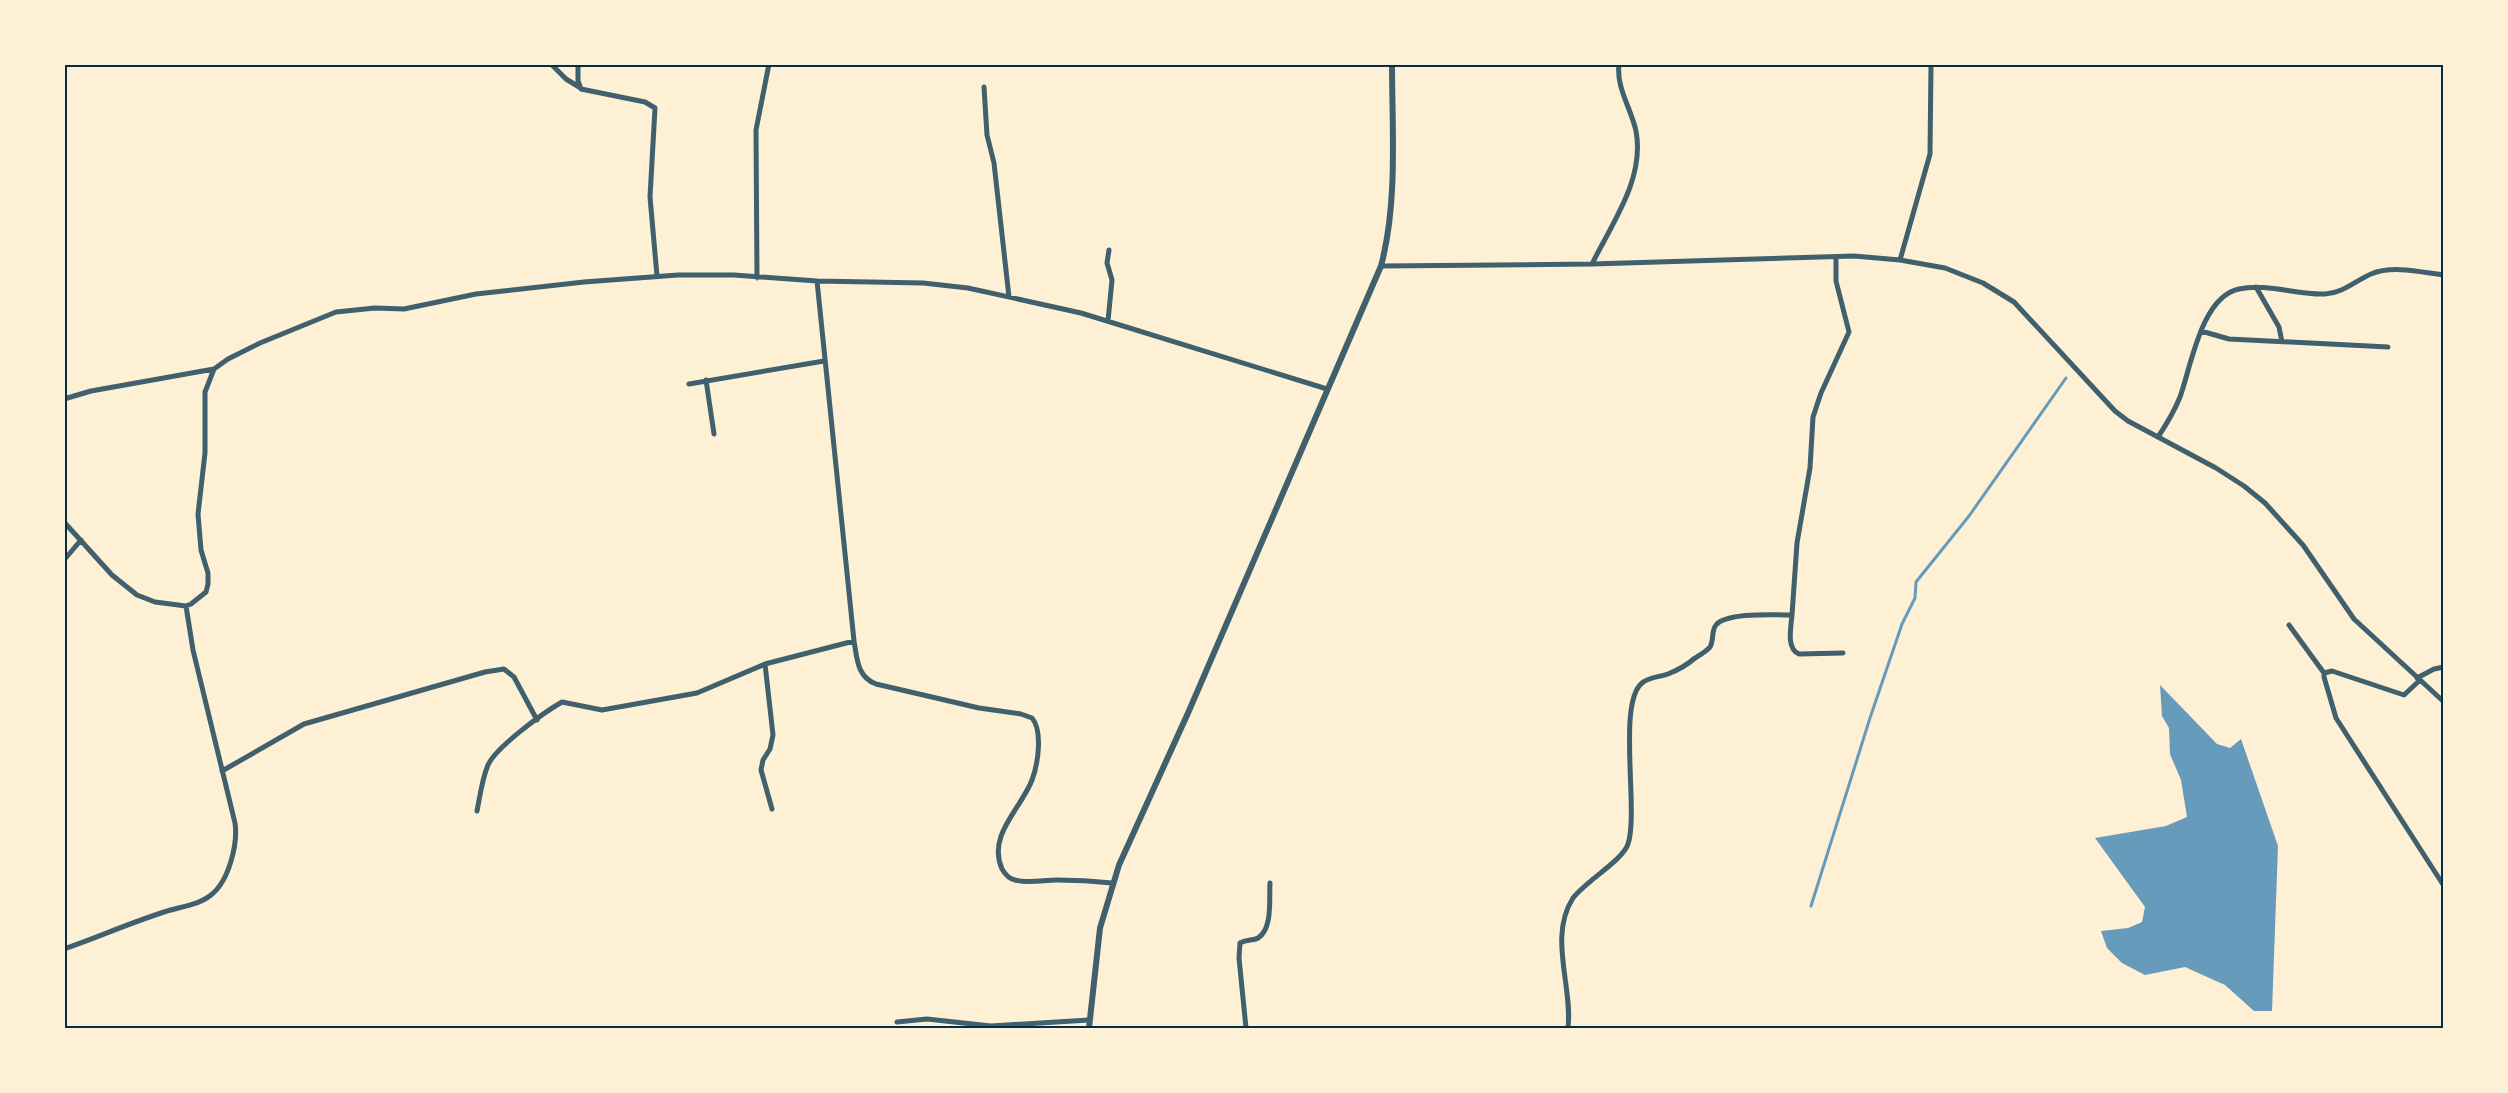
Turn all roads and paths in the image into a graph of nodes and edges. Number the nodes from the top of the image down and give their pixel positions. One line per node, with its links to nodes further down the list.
1 (551, 64): 7 (street)
2 (578, 64): 7 (street)
3 (769, 64): 16 (street)
4 (1392, 64): 13 (street)
5 (1619, 64): 12 (street)
6 (1931, 64): 11 (street)
7 (579, 87): 15 (street)
8 (984, 87): 19 (street)
9 (1109, 250): 20 (street)
10 (1836, 257): 11 (street); 12 (street); 36 (street)
11 (1900, 260): 31 (street)
12 (1592, 264): 13 (street)
13 (1381, 266): 28 (street)
14 (2444, 275): 18 (street)
15 (657, 276): 16 (street); 25 (street)
16 (757, 278): 17 (street)
17 (818, 281): 19 (street); 24 (street)
18 (2256, 287): 21 (street); 22 (street)
19 (1009, 297): 20 (street)
20 (1108, 321): 28 (street)
21 (2201, 331): 22 (street); 31 (street)
22 (2282, 342): 23 (street)
23 (2388, 347)
24 (824, 362): 26 (street); 38 (street)
25 (214, 369): 29 (street); 35 (street)
26 (706, 380): 27 (street); 30 (street)
27 (689, 384)
28 (1327, 389): 49 (street)
29 (64, 399)
30 (714, 434)
31 (2158, 437): 43 (street)
32 (64, 522): 33 (street)
33 (81, 540): 34 (street); 35 (street)
34 (64, 560)
35 (186, 606): 46 (street)
36 (1792, 615): 39 (street); 57 (street)
37 (2289, 625): 42 (street)
38 (854, 641): 40 (street); 49 (street)
39 (1843, 652)
40 (765, 664): 45 (street); 47 (street)
41 (2444, 667): 43 (street)
42 (2324, 673): 43 (street); 51 (street)
43 (2418, 679): 44 (street)
44 (2444, 702)
45 (537, 720): 46 (street); 48 (street)
46 (222, 771): 52 (street)
47 (772, 809)
48 (477, 811)
49 (1112, 883): 53 (street)
50 (1270, 883): 56 (street)
51 (2444, 886)
52 (64, 949)
53 (1089, 1020): 54 (street); 55 (street)
54 (897, 1022)
55 (1089, 1029)
56 (1246, 1029)
57 (1568, 1029)

